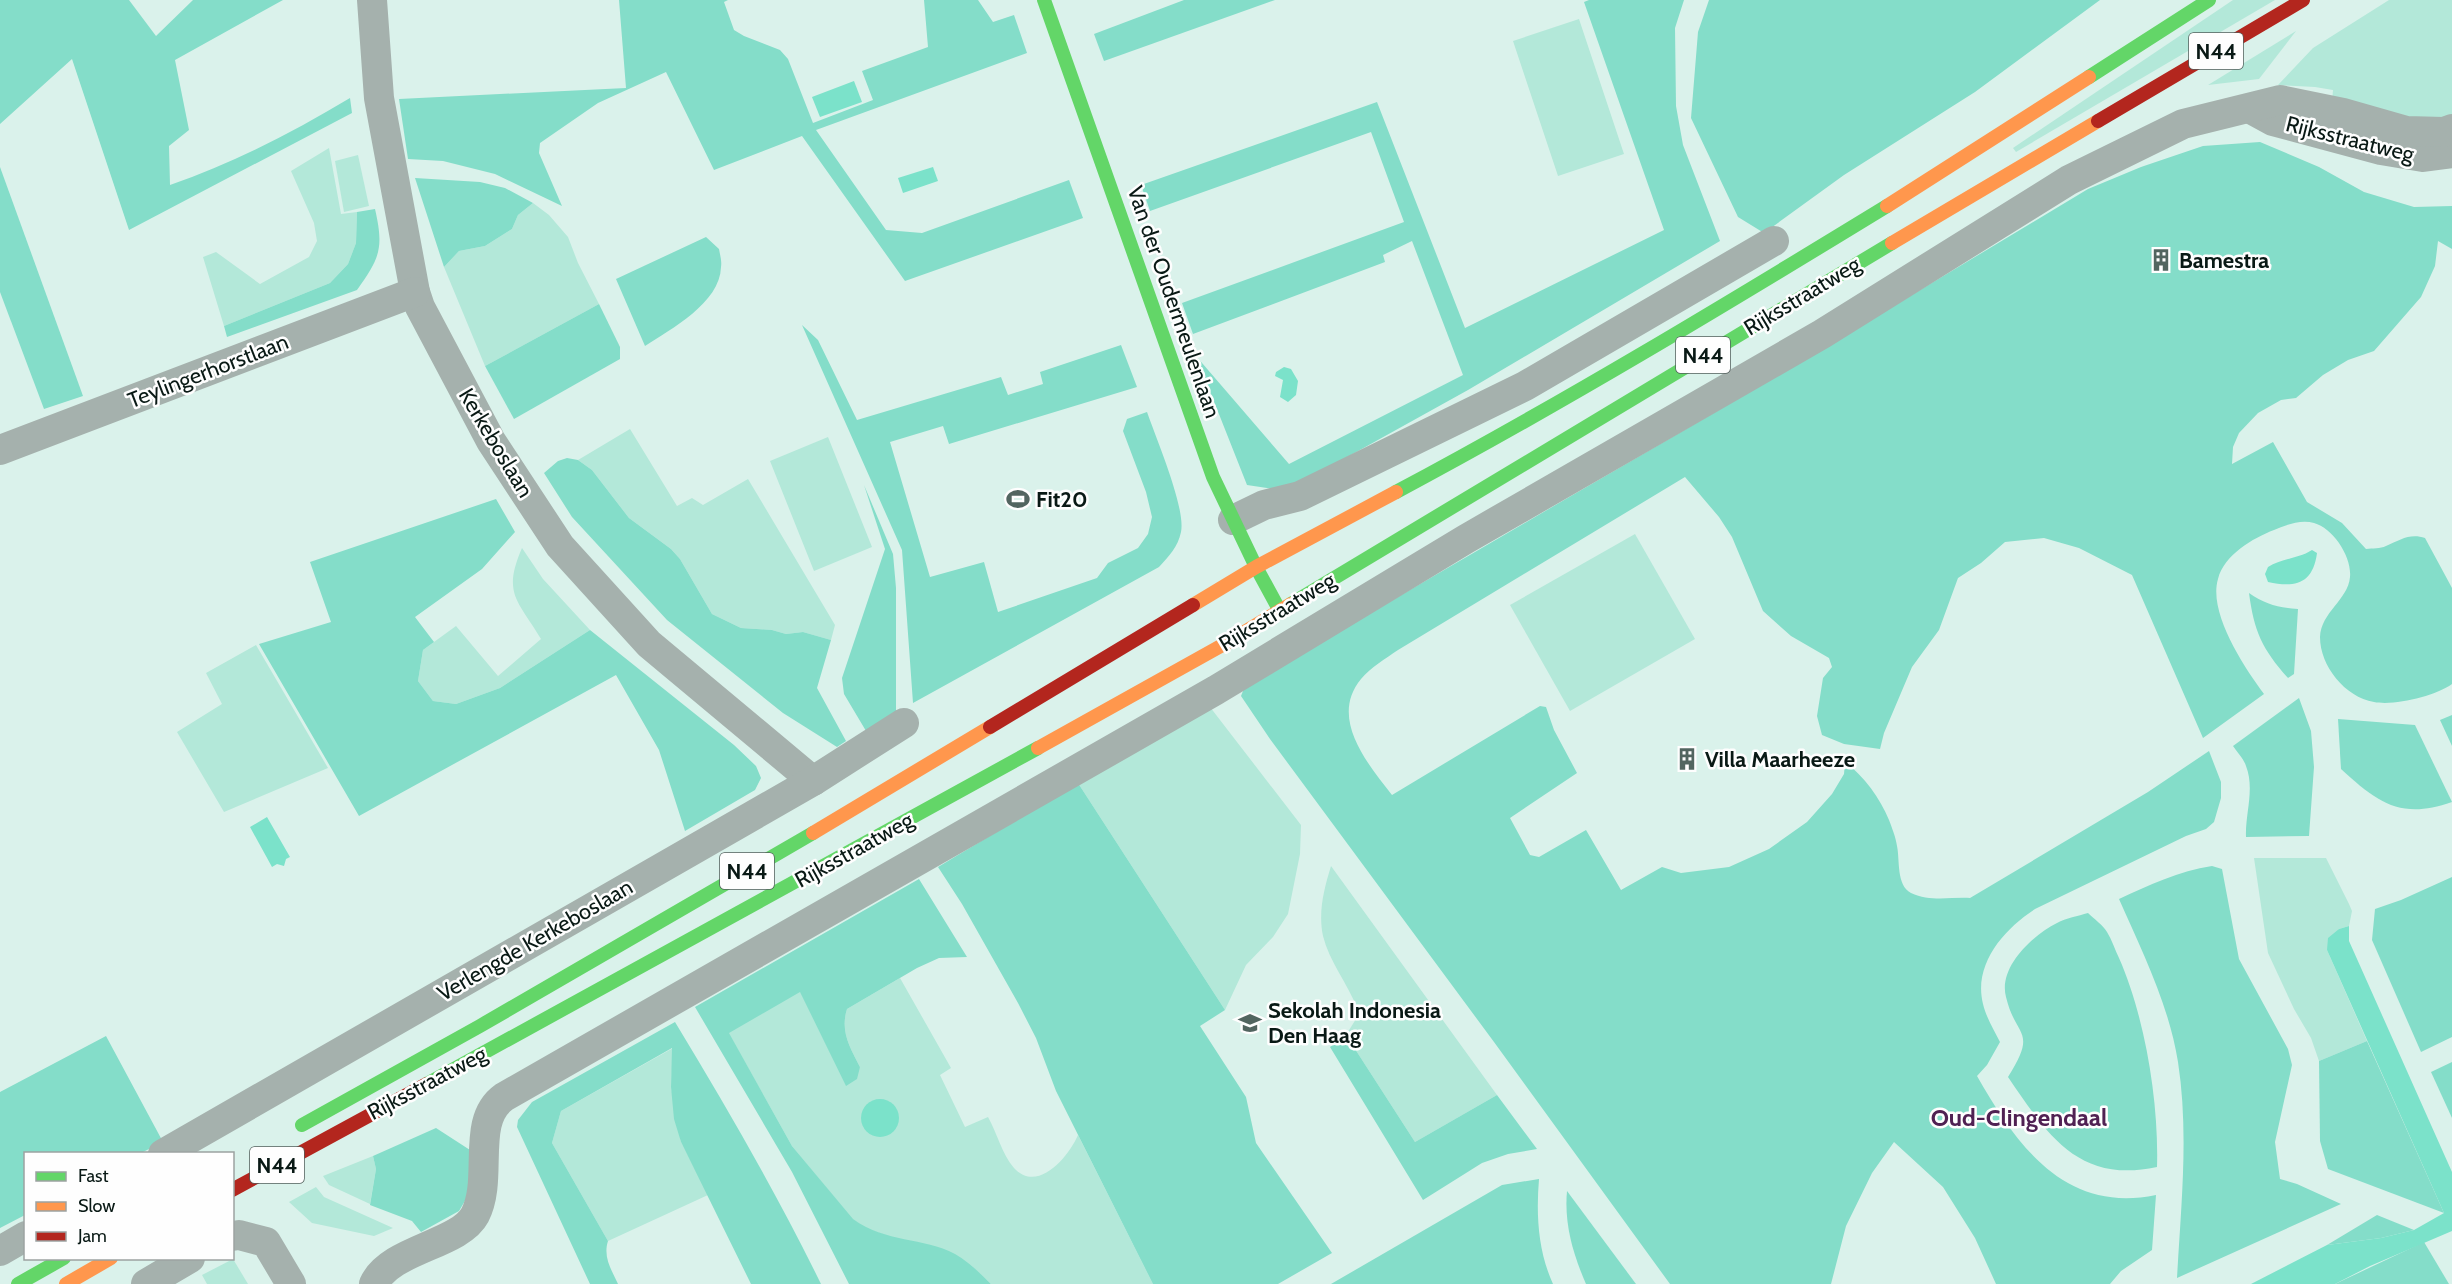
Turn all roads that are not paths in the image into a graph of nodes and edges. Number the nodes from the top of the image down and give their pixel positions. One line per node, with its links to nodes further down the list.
1 (372, 0): 9 (street, Kerkeboslaan)
2 (1044, 0): 11 (main road, Van der Oudermeulenlaan)
3 (2209, 0): 12 (main road, Rijksstraatweg / N44)
4 (2303, 0): 13 (main road, Rijksstraatweg / N44)
5 (2251, 109): 6 (street, Rijksstraatweg); 7 (street, Rijksstraatweg); 29 (street, Rijksstraatweg)
6 (2452, 129)
7 (2452, 153)
8 (1774, 241): 11 (street)
9 (415, 292): 10 (street, Teylingerhorstlaan); 15 (street, Kerkeboslaan)
10 (0, 450)
11 (1233, 520): 12 (main road, Van der Oudermeulenlaan)
12 (1256, 567): 13 (main road, Van der Oudermeulenlaan); 16 (main road, Rijksstraatweg / N44)
13 (1280, 611): 18 (main road, Rijksstraatweg / N44)
14 (904, 723): 15 (street, Verlengde Kerkeboslaan)
15 (813, 780): 17 (street, Verlengde Kerkeboslaan)
16 (294, 1130)
17 (166, 1152)
18 (234, 1189)
19 (234, 1236): 28 (street)
20 (24, 1237): 21 (street)
21 (0, 1251)
22 (60, 1260): 25 (main road)
23 (108, 1260): 26 (main road)
24 (187, 1260): 27 (street)
25 (18, 1284)
26 (66, 1284)
27 (146, 1284)
28 (291, 1284)
29 (374, 1284)

